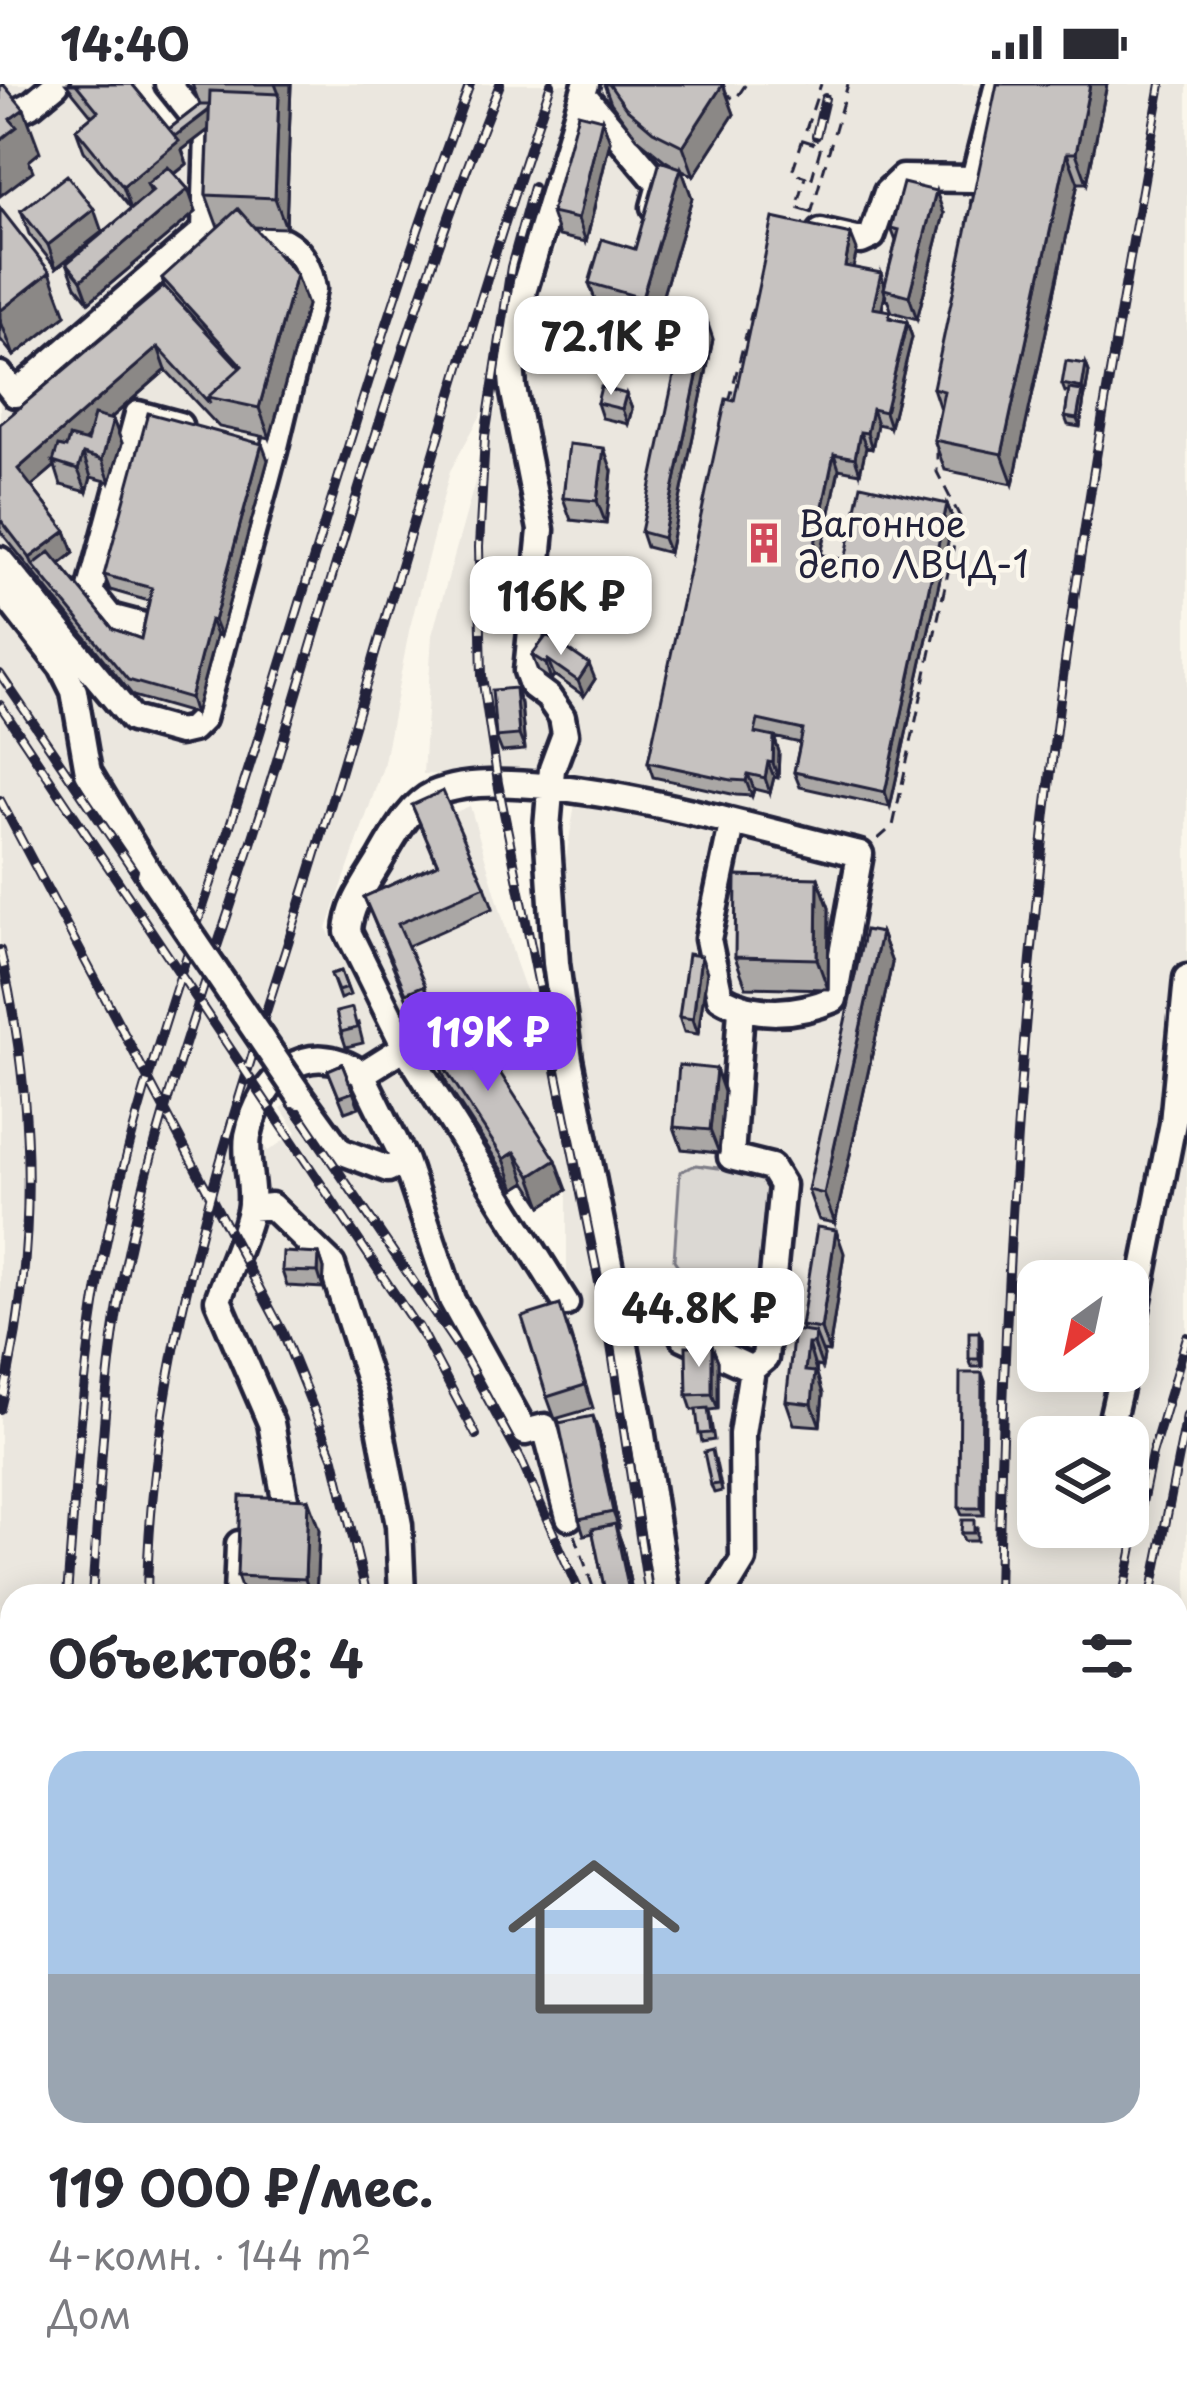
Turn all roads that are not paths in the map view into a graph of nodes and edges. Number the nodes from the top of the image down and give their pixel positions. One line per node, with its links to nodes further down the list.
1 (56, 84): 5 (street)
2 (168, 84): 8 (street)
3 (998, 84): 6 (street)
4 (585, 89): 7 (street); 14 (street)
5 (0, 121)
6 (809, 221)
7 (649, 227)
8 (205, 230): 9 (street); 11 (street)
9 (9, 393)
10 (206, 433): 13 (street)
11 (0, 560)
12 (0, 588): 20 (street, bridge)
13 (145, 626)
14 (550, 788): 15 (street); 18 (street); 29 (street)
15 (732, 825): 17 (street); 17 (street)
16 (1187, 978): 22 (street)
17 (741, 1010): 25 (street)
18 (404, 1047): 19 (street); 23 (street)
19 (362, 1074): 20 (street); 21 (street)
20 (405, 1161): 26 (street)
21 (251, 1208): 27 (street); 28 (street)
22 (1146, 1260)
23 (566, 1304)
24 (683, 1337): 25 (street)
25 (752, 1369): 30 (street)
26 (569, 1517)
27 (241, 1584)
28 (401, 1584)
29 (666, 1584)
30 (728, 1584)

